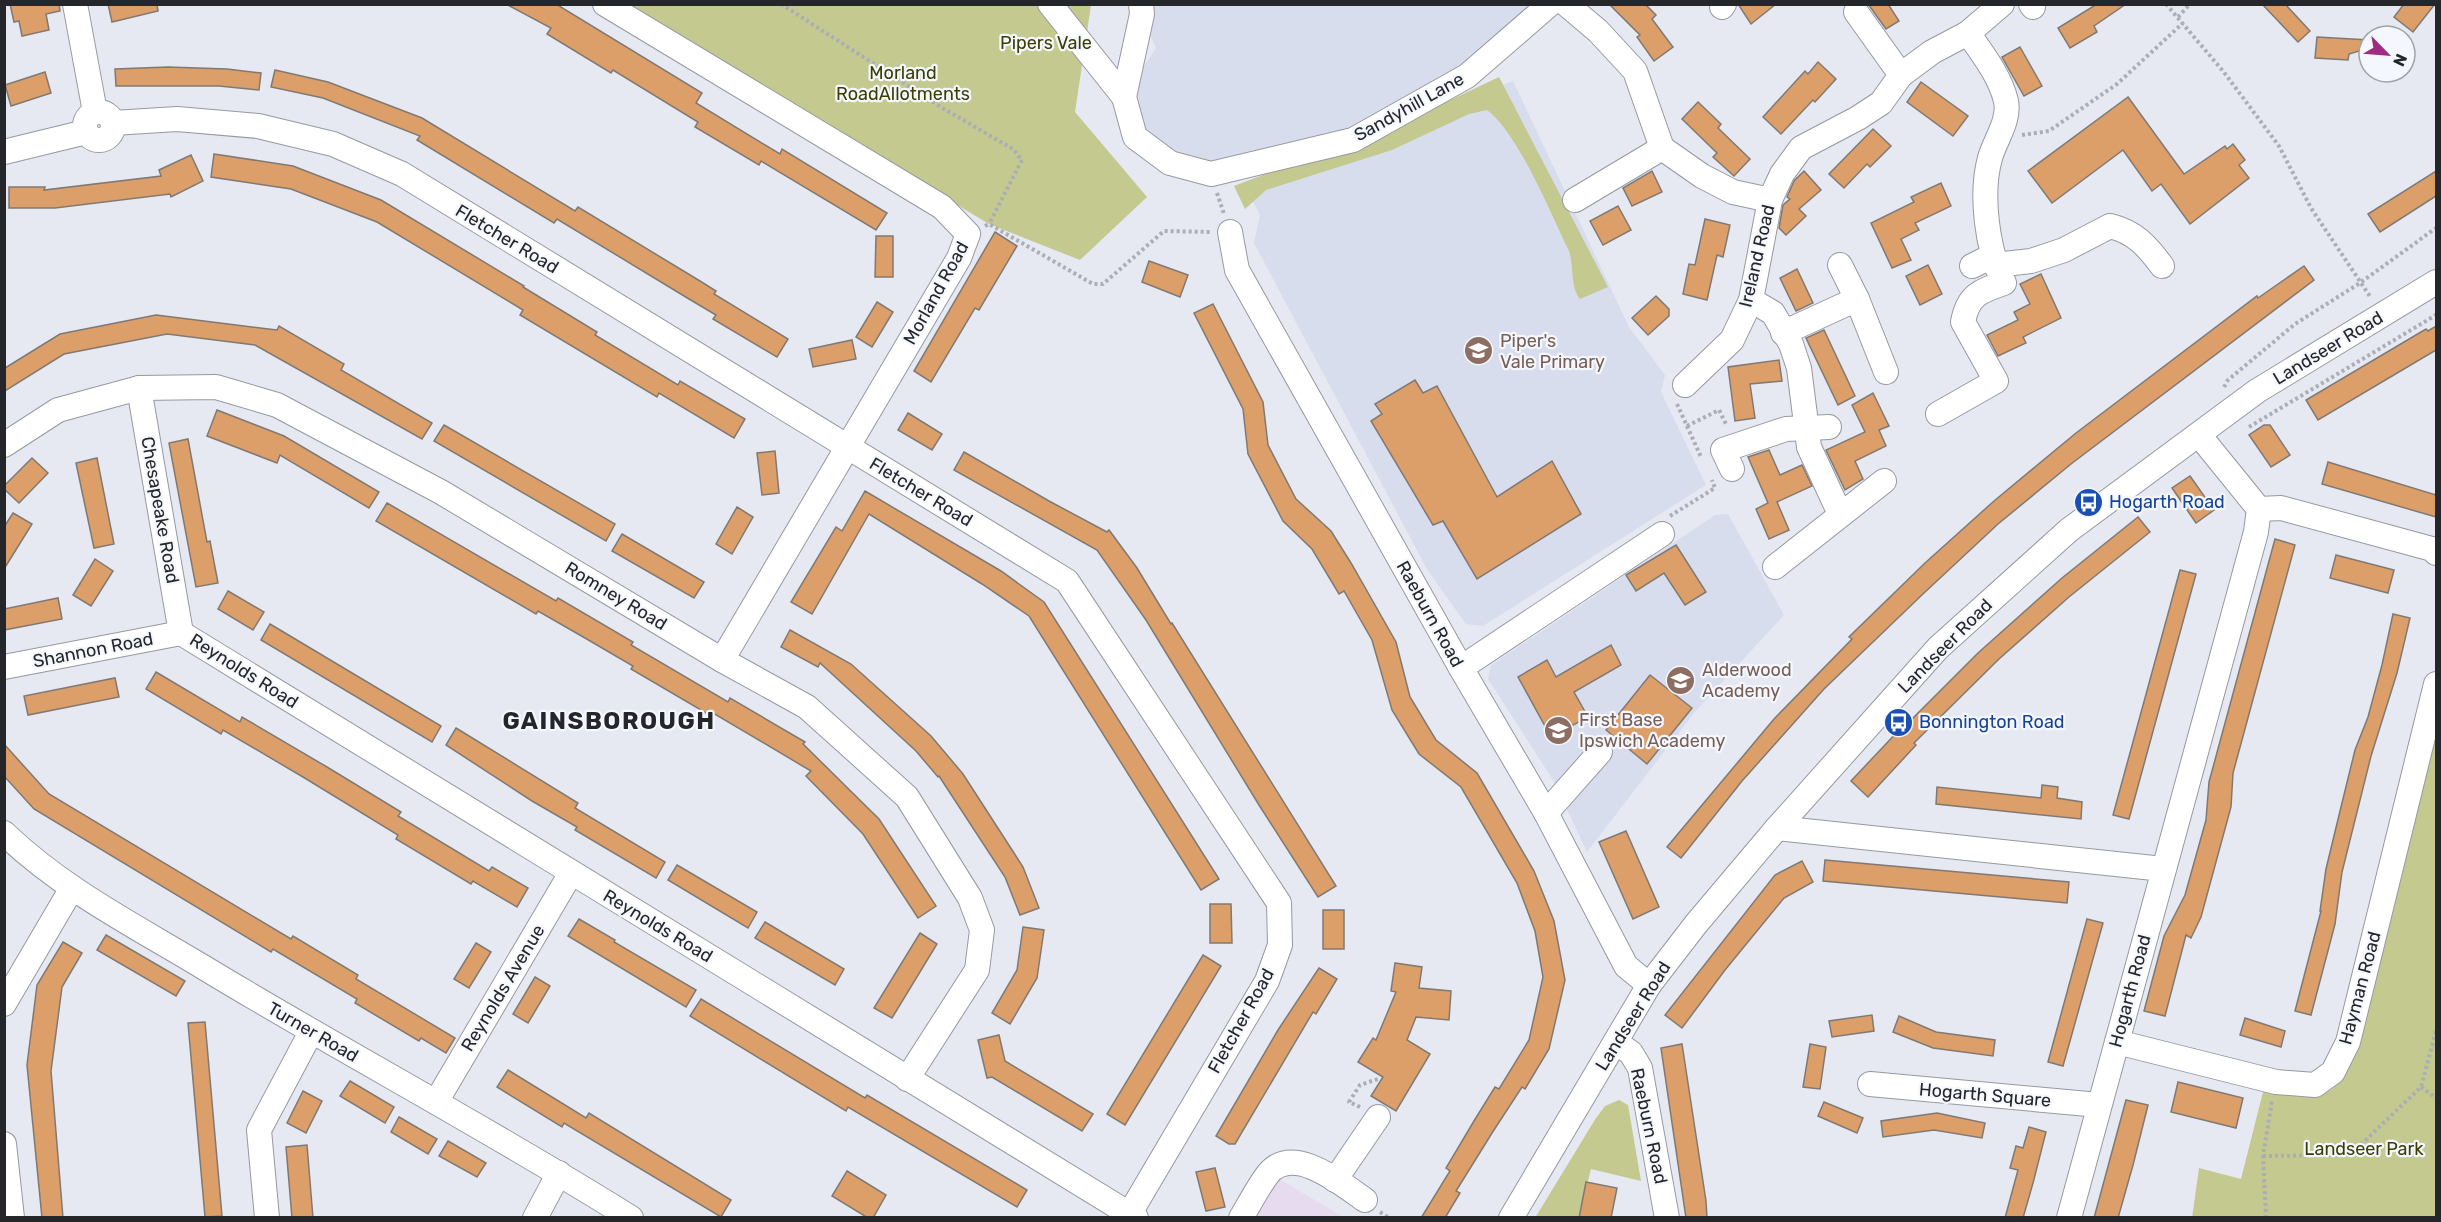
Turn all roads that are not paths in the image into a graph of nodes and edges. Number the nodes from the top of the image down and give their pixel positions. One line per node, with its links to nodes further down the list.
1 (75, 4): 12 (street)
2 (605, 4): 32 (street, Morland Road)
3 (1050, 4): 11 (street)
4 (1141, 4): 11 (street)
5 (1550, 4): 11 (street, Sandyhill Lane)
6 (1566, 4): 13 (street)
7 (2002, 4): 9 (street, Ireland Road)
8 (1856, 12): 10 (street)
9 (1968, 33): 10 (street, Ireland Road); 20 (street)
10 (1901, 75): 16 (street, Ireland Road)
11 (1124, 97)
12 (98, 122): 14 (street, Fletcher Road); 32 (street, Fletcher Road)
13 (1662, 148): 15 (street); 16 (street)
14 (4, 152)
15 (1575, 200)
16 (1770, 200): 23 (street, Ireland Road)
17 (1230, 232): 43 (street, Raeburn Road)
18 (1840, 266): 22 (street)
19 (2162, 266): 20 (street)
20 (1991, 267): 28 (street)
21 (2436, 282): 30 (street, Landseer Road)
22 (1857, 299): 24 (street); 25 (street)
23 (1751, 300): 24 (street); 26 (street, Ireland Road)
24 (1783, 333): 29 (street)
25 (1886, 372)
26 (1685, 385)
27 (139, 388): 31 (street, Romney Road); 40 (street, Chesapeake Road); 41 (street, Romney Road)
28 (1938, 414)
29 (1807, 428): 33 (street); 36 (street)
30 (2199, 435): 35 (street); 47 (street, Landseer Road)
31 (4, 446)
32 (847, 447): 41 (street, Morland Road); 66 (street, Fletcher Road)
33 (1720, 471)
34 (1884, 481): 36 (street)
35 (2259, 509): 38 (street); 49 (street, Hogarth Road)
36 (1840, 514): 39 (street)
37 (1662, 534): 43 (street)
38 (2436, 553)
39 (1775, 567)
40 (181, 633): 42 (street, Shannon Road); 50 (street, Reynolds Road)
41 (722, 660): 57 (street, Romney Road)
42 (4, 667)
43 (1461, 668): 46 (street, Raeburn Road)
44 (2436, 684): 56 (street, Hayman Road)
45 (1600, 752): 46 (street)
46 (1546, 813): 52 (street, Raeburn Road)
47 (1777, 828): 49 (street); 52 (street, Landseer Road)
48 (4, 832): 51 (street, Turner Road)
49 (2163, 869): 56 (street, Hogarth Road)
50 (571, 873): 57 (street, Reynolds Road); 59 (street, Reynolds Avenue)
51 (72, 888): 53 (street); 54 (street, Turner Road)
52 (1648, 985): 55 (street, Landseer Road)
53 (4, 1004)
54 (311, 1032): 59 (street, Turner Road); 68 (street)
55 (1616, 1041): 72 (street, Landseer Road); 73 (street, Raeburn Road)
56 (2117, 1042): 60 (street, Hogarth Road)
57 (907, 1079): 66 (street, Reynolds Road)
58 (1870, 1084): 60 (street, Hogarth Square)
59 (436, 1102): 63 (street, Turner Road)
60 (2099, 1105): 74 (street, Hogarth Road)
61 (1378, 1117): 64 (street)
62 (4, 1144): 67 (street)
63 (559, 1173): 69 (street); 70 (street, Turner Road)
64 (1335, 1180): 65 (street); 71 (street)
65 (1365, 1200)
66 (1130, 1216)
67 (12, 1218)
68 (267, 1218)
69 (535, 1218)
70 (631, 1218)
71 (1241, 1218)
72 (1510, 1218)
73 (1667, 1218)
74 (2068, 1218)

